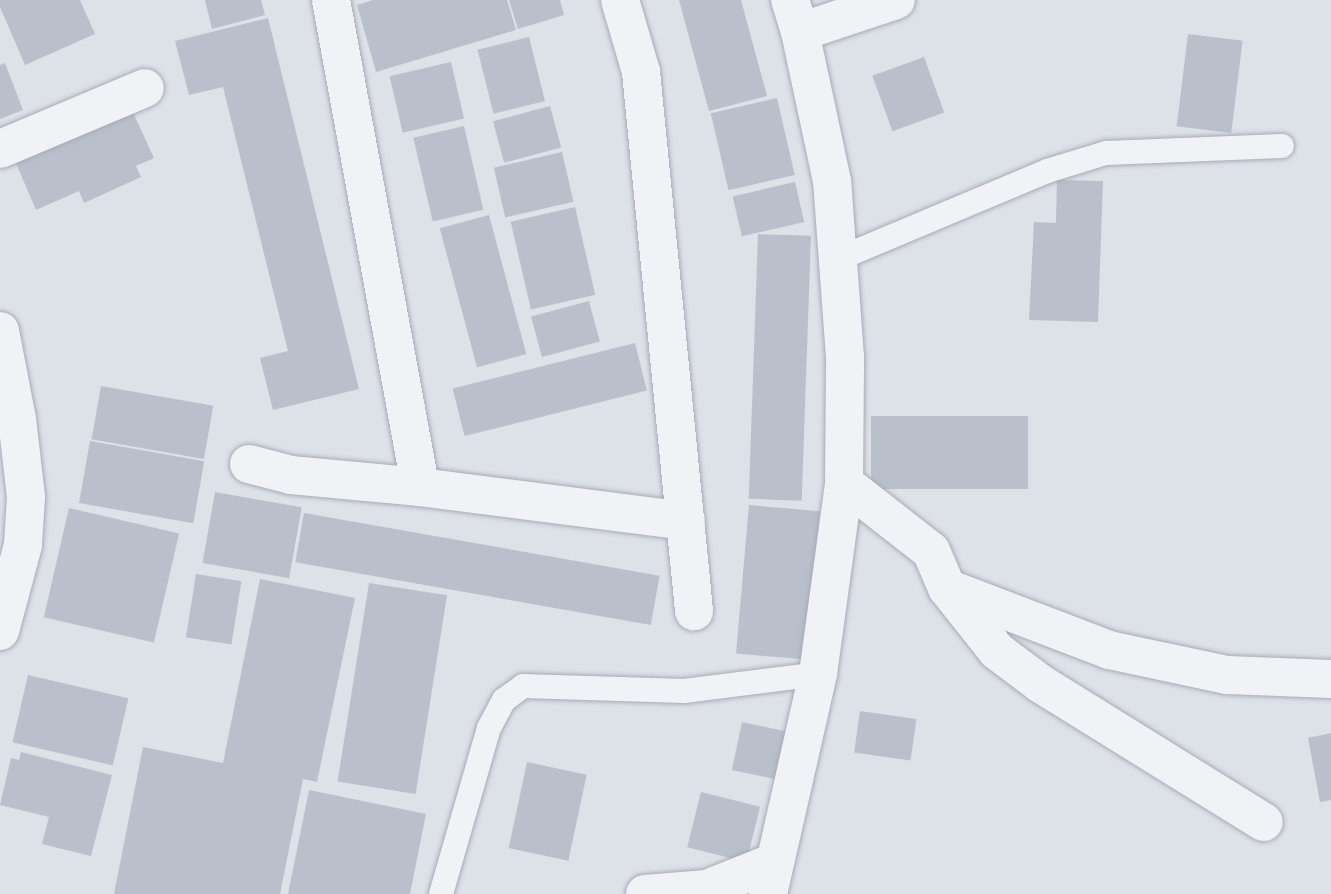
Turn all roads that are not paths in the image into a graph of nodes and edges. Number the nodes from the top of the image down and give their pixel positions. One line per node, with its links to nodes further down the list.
1 (331, 0): 12 (street)
2 (620, 0): 13 (street)
3 (896, 0): 4 (street)
4 (795, 16): 8 (street)
5 (145, 88): 7 (street)
6 (1282, 146): 8 (lane)
7 (0, 149)
8 (838, 259): 11 (street)
9 (0, 331): 16 (street)
10 (249, 464): 12 (street)
11 (844, 483): 14 (street); 17 (street)
12 (420, 487): 13 (street)
13 (686, 521): 15 (street)
14 (947, 587): 18 (street); 19 (street)
15 (694, 611)
16 (0, 631)
17 (818, 674): 20 (street); 21 (lane)
18 (1331, 679)
19 (1264, 822)
20 (771, 878): 22 (street)
21 (441, 894)
22 (645, 894)

